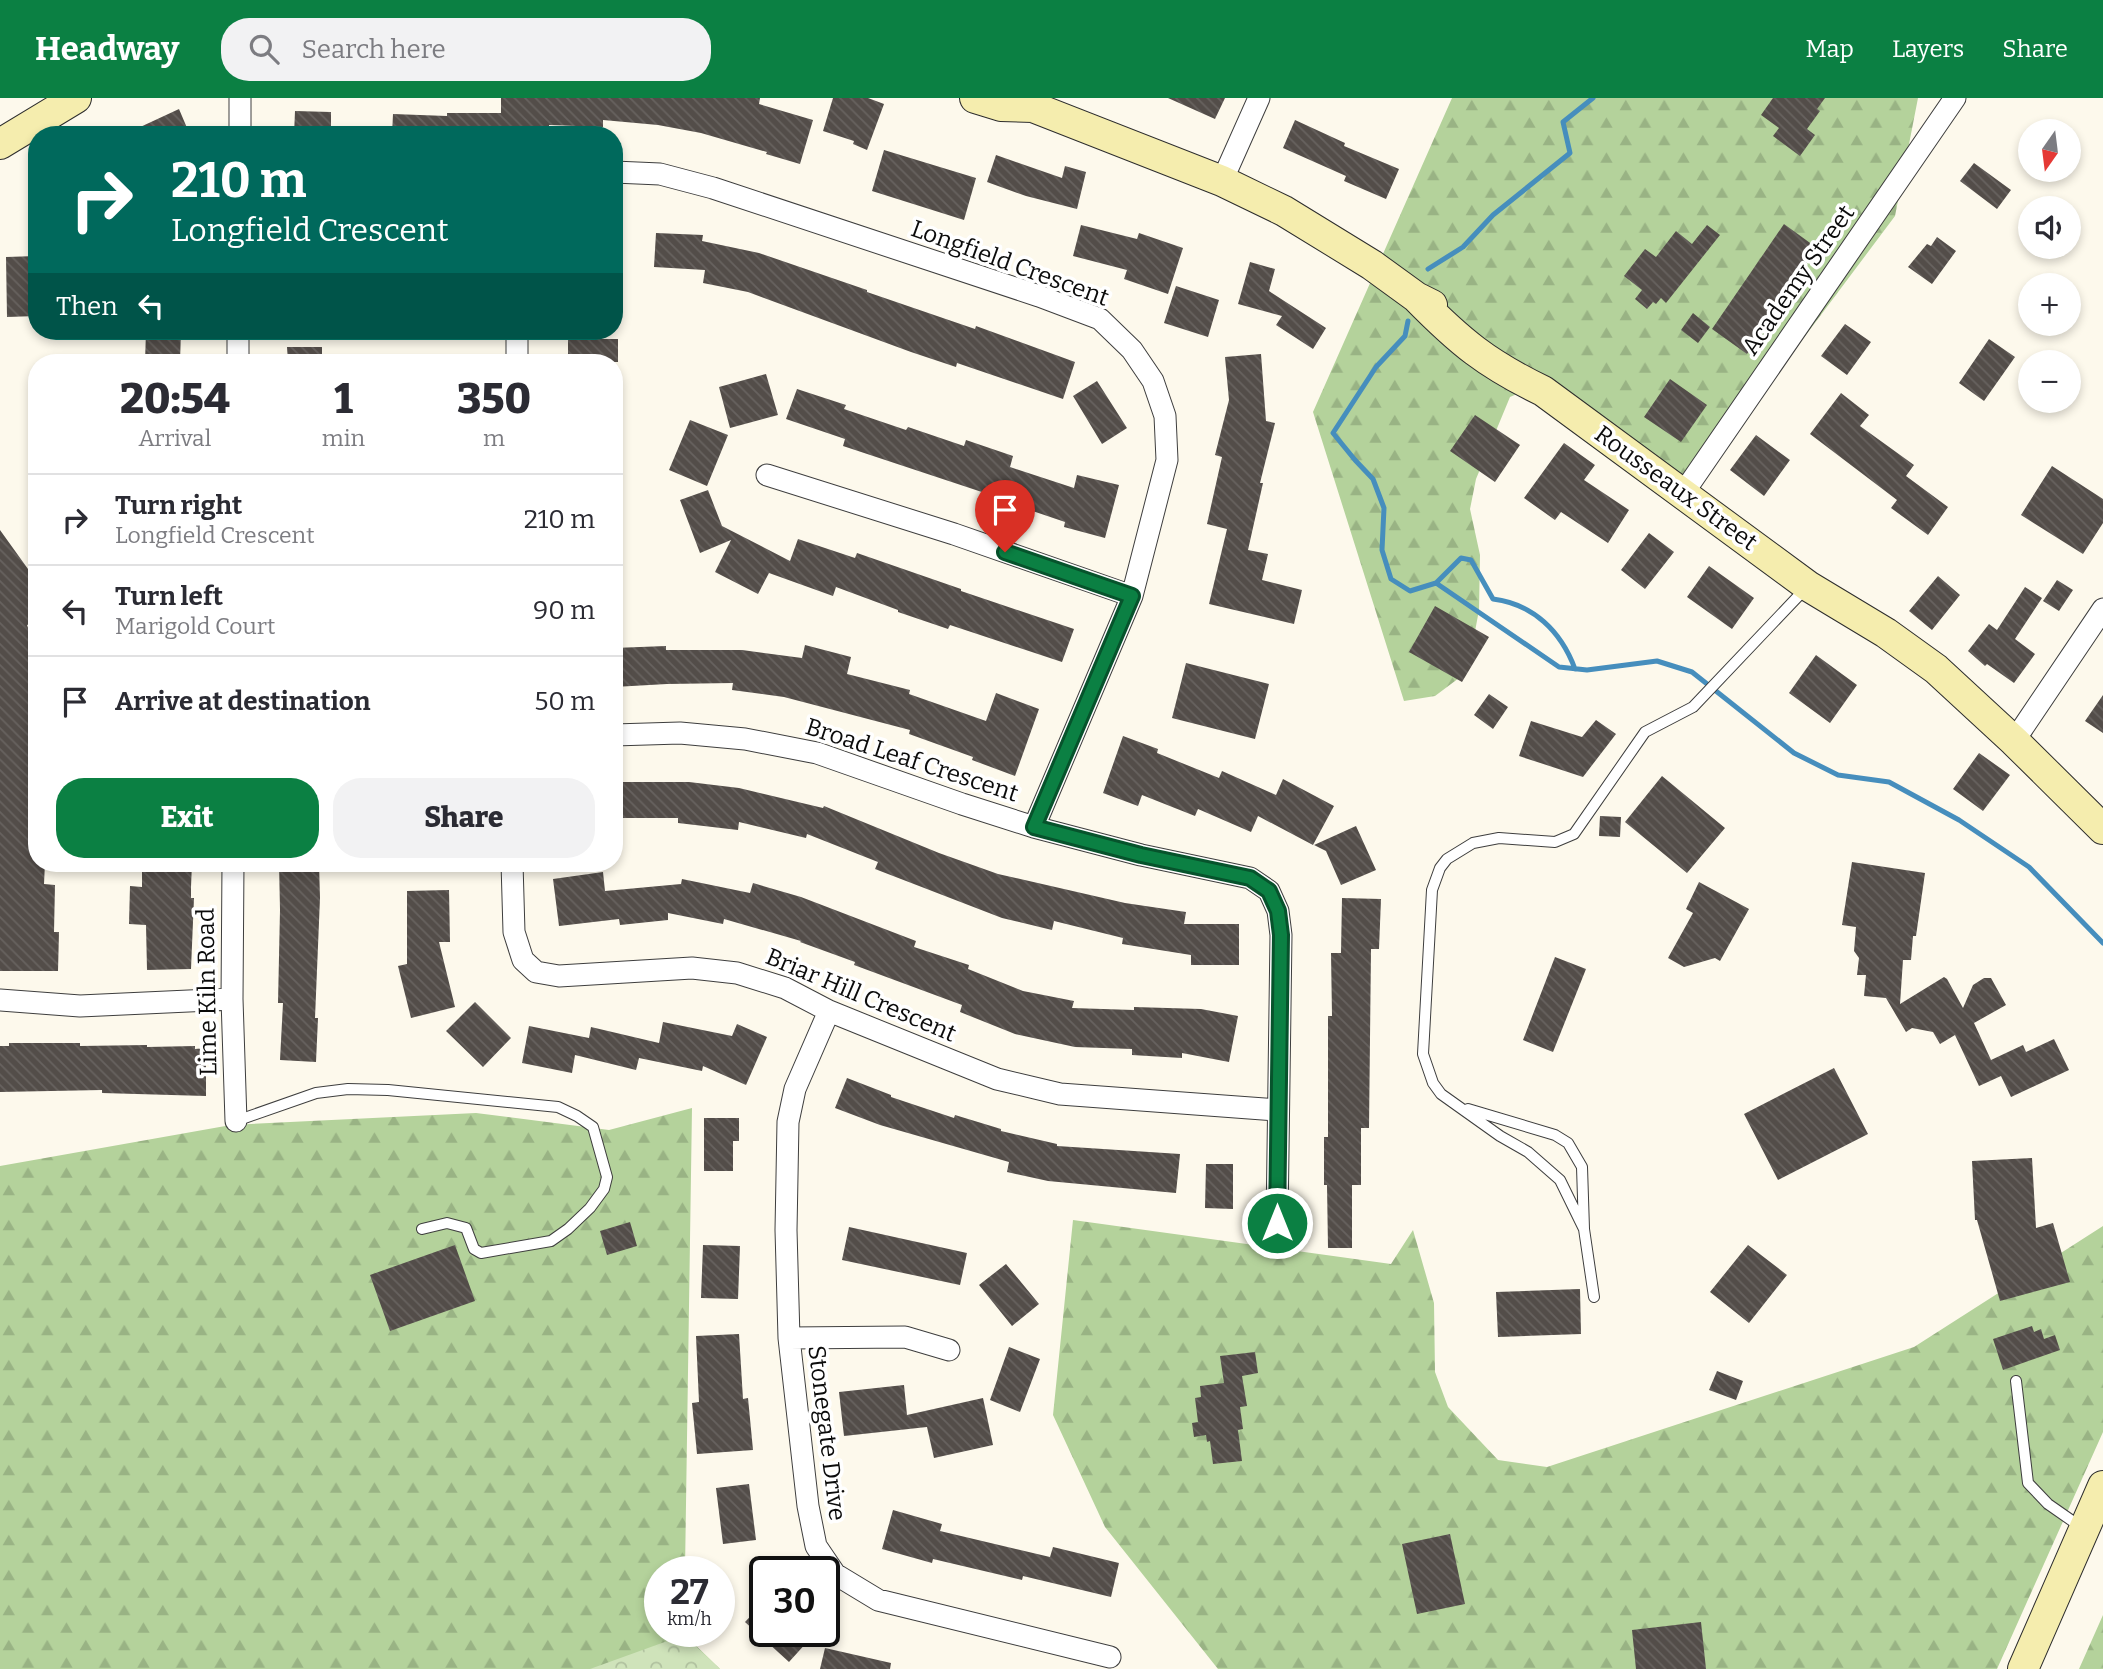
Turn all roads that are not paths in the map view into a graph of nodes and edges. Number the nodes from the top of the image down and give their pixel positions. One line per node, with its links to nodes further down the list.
1 (76, 98): 7 (main road)
2 (240, 98): 8 (street)
3 (975, 98): 6 (main road, Rousseaux Street)
4 (1259, 98): 12 (street)
5 (1955, 98): 14 (street, Academy Street)
6 (1026, 103): 12 (main road, Rousseaux Street)
7 (30, 126)
8 (240, 126)
9 (28, 127): 10 (main road)
10 (0, 144)
11 (623, 172): 16 (street, Longfield Crescent)
12 (1222, 181): 14 (main road, Rousseaux Street)
13 (767, 475): 16 (street)
14 (1684, 492): 15 (main road, Rousseaux Street)
15 (1808, 586): 19 (main road, Rousseaux Street); 27 (lane)
16 (1132, 596): 20 (street, Longfield Crescent)
17 (2103, 609): 19 (street)
18 (623, 736): 20 (street, Broad Leaf Crescent)
19 (2014, 741): 21 (main road, Rousseaux Street)
20 (1034, 827): 28 (street, Broad Leaf Crescent)
21 (2103, 829)
22 (233, 872): 24 (street, Lime Kiln Road)
23 (512, 872): 26 (street, Briar Hill Crescent)
24 (232, 999): 25 (street); 29 (street, Lime Kiln Road)
25 (0, 1000)
26 (829, 1011): 28 (street, Briar Hill Crescent); 34 (street, Stonegate Drive)
27 (1462, 1108): 32 (lane); 32 (lane)
28 (1277, 1110): 30 (street, Broad Leaf Crescent)
29 (236, 1121): 31 (lane)
30 (1277, 1223)
31 (422, 1229)
32 (1584, 1230): 33 (lane)
33 (1594, 1297)
34 (789, 1338): 35 (street); 39 (street, Stonegate Drive)
35 (949, 1350)
36 (2016, 1381): 38 (lane)
37 (2103, 1486): 38 (main road)
38 (2084, 1529): 40 (main road)
39 (1110, 1657)
40 (2023, 1669)

